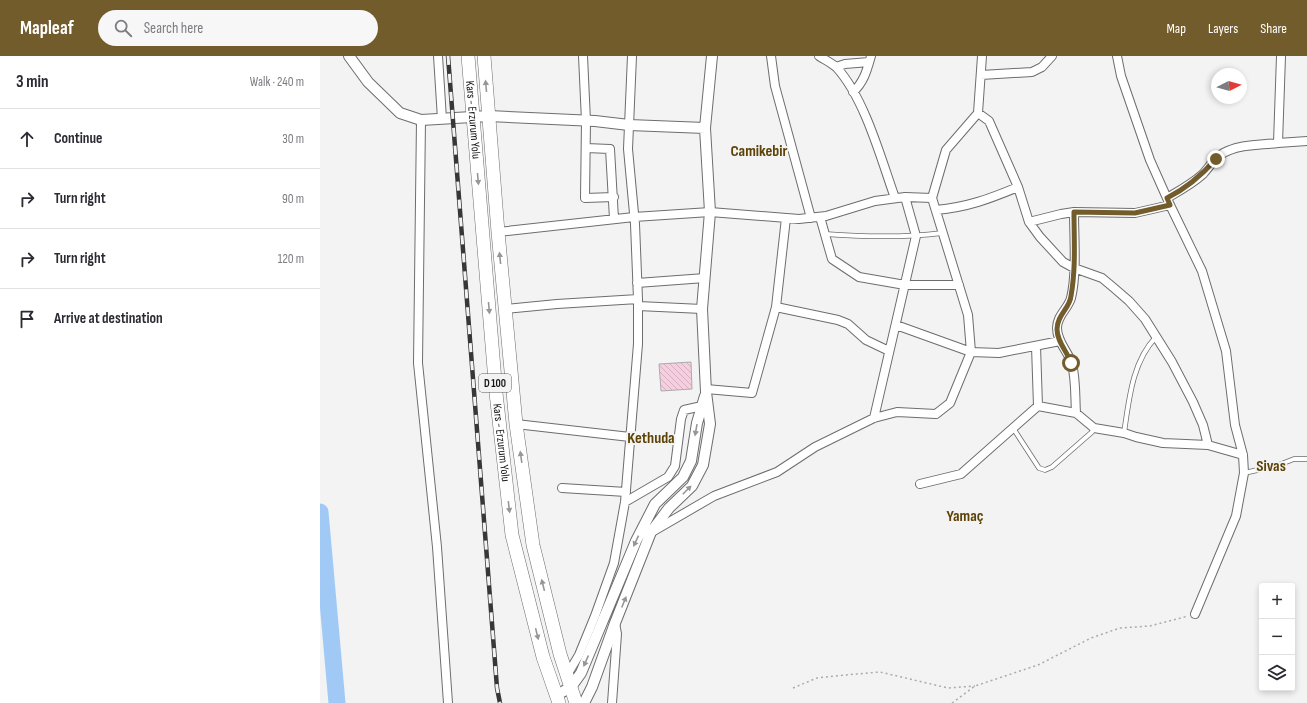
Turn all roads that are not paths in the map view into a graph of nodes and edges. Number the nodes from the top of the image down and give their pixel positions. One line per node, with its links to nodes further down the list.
1 (349, 56): 22 (street)
2 (438, 56): 21 (street)
3 (468, 56): 20 (highway, Kars - Erzurum Yolu / D 100)
4 (484, 56): 19 (highway, Kars - Erzurum Yolu / D 100, one-way to 4)
5 (583, 56): 23 (street)
6 (632, 56): 24 (street)
7 (712, 56): 25 (street)
8 (771, 56): 41 (street)
9 (819, 56): 15 (street)
10 (982, 56): 16 (street)
11 (1052, 56): 16 (street)
12 (1117, 56): 34 (street)
13 (1281, 56): 27 (street)
14 (870, 59): 15 (street); 17 (street)
15 (836, 67): 17 (street)
16 (981, 75): 18 (street)
17 (853, 92): 32 (street)
18 (978, 113): 29 (street); 33 (street)
19 (489, 116): 20 (street); 23 (street); 44 (highway, Kars - Erzurum Yolu / D 100)
20 (472, 117): 21 (street); 85 (highway, Kars - Erzurum Yolu / D 100, one-way to 85)
21 (442, 119): 22 (street)
22 (421, 120): 86 (street)
23 (586, 120): 24 (street); 28 (street)
24 (629, 125): 25 (street); 38 (street)
25 (705, 128): 36 (street)
26 (1307, 141): 27 (street)
27 (1278, 143): 34 (street)
28 (586, 148): 30 (street); 30 (street)
29 (1018, 187): 35 (street); 43 (street)
30 (614, 197): 42 (street)
31 (906, 197): 32 (street); 33 (street); 47 (street)
32 (895, 198): 39 (street)
33 (932, 198): 35 (street)
34 (1168, 201): 37 (street); 74 (street)
35 (936, 210): 45 (street)
36 (710, 212): 38 (street); 40 (street); 49 (street)
37 (1074, 212): 43 (street); 48 (street)
38 (634, 216): 42 (street); 50 (street)
39 (820, 217): 41 (street); 46 (street)
40 (786, 218): 41 (street); 54 (street)
41 (811, 218)
42 (614, 219): 44 (street)
43 (1029, 222): 48 (street)
44 (498, 232): 55 (highway, Kars - Erzurum Yolu / D 100, one-way to 44)
45 (943, 232): 47 (lane); 52 (street)
46 (825, 234): 47 (lane); 51 (street)
47 (916, 236): 51 (street)
48 (1074, 268): 58 (street); 59 (street)
49 (705, 278): 50 (street); 56 (street)
50 (637, 283): 53 (street)
51 (905, 284): 52 (street); 57 (street)
52 (959, 285): 62 (street)
53 (638, 302): 55 (street); 56 (street); 72 (street)
54 (776, 307): 61 (street); 63 (street)
55 (506, 309): 68 (highway, Kars - Erzurum Yolu / D 100)
56 (702, 309): 63 (street)
57 (896, 325): 61 (street); 62 (street)
58 (1156, 337): 71 (lane); 73 (street)
59 (1060, 341): 60 (street); 66 (street)
60 (1036, 346): 62 (street); 65 (street)
61 (890, 351): 67 (street)
62 (971, 352): 67 (street)
63 (706, 390): 64 (street); 81 (street, one-way to 63)
64 (702, 406): 80 (street); 84 (street, one-way to 84)
65 (1038, 406): 66 (street); 69 (street)
66 (1076, 413): 70 (street)
67 (874, 418): 81 (street)
68 (516, 424): 72 (street); 84 (highway, Kars - Erzurum Yolu / D 100, one-way to 68)
69 (1012, 428): 70 (lane); 77 (street)
70 (1094, 428): 71 (street)
71 (1124, 433): 73 (street)
72 (630, 437): 79 (street)
73 (1208, 445): 74 (street)
74 (1243, 456): 76 (street)
75 (1307, 459): 76 (lane)
76 (1244, 473): 82 (street)
77 (920, 484)
78 (562, 488): 79 (street)
79 (626, 492): 80 (street)
80 (625, 502): 84 (street)
81 (651, 532): 83 (street, one-way to 81)
82 (1195, 614)
83 (615, 624): 88 (street); 89 (street)
84 (569, 681): 85 (street); 87 (highway, Kars - Erzurum Yolu / D 100)
85 (558, 699)
86 (448, 703)
87 (576, 703)
88 (584, 703)
89 (612, 703)

